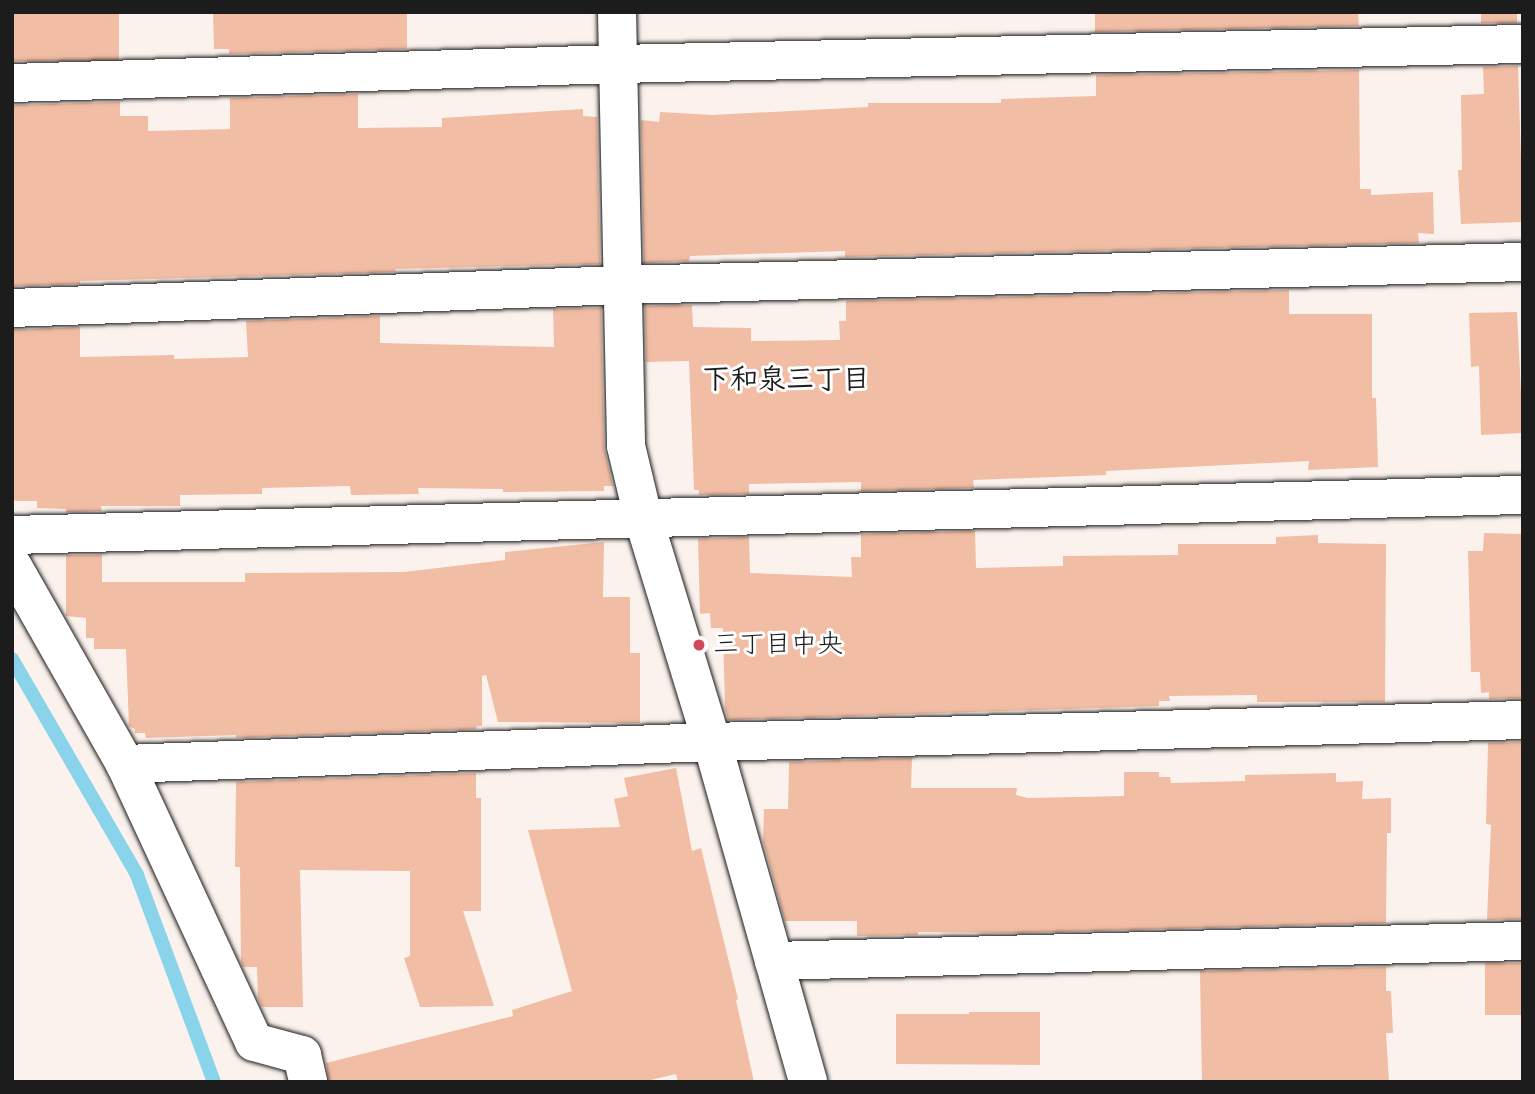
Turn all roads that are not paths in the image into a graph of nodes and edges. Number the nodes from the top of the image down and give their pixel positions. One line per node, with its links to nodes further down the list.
1 (617, 12): 3 (street)
2 (1523, 44): 3 (street)
3 (618, 64): 4 (street); 6 (street)
4 (12, 83)
5 (1523, 262): 6 (street)
6 (622, 285): 7 (street); 9 (street)
7 (12, 308)
8 (1523, 495): 9 (street)
9 (642, 517): 10 (street); 13 (street)
10 (12, 536)
11 (12, 565): 14 (street)
12 (1523, 720): 13 (street)
13 (712, 742): 14 (street); 16 (street)
14 (125, 764): 17 (street)
15 (1523, 941): 16 (street)
16 (774, 961): 18 (street)
17 (308, 1082)
18 (808, 1082)

